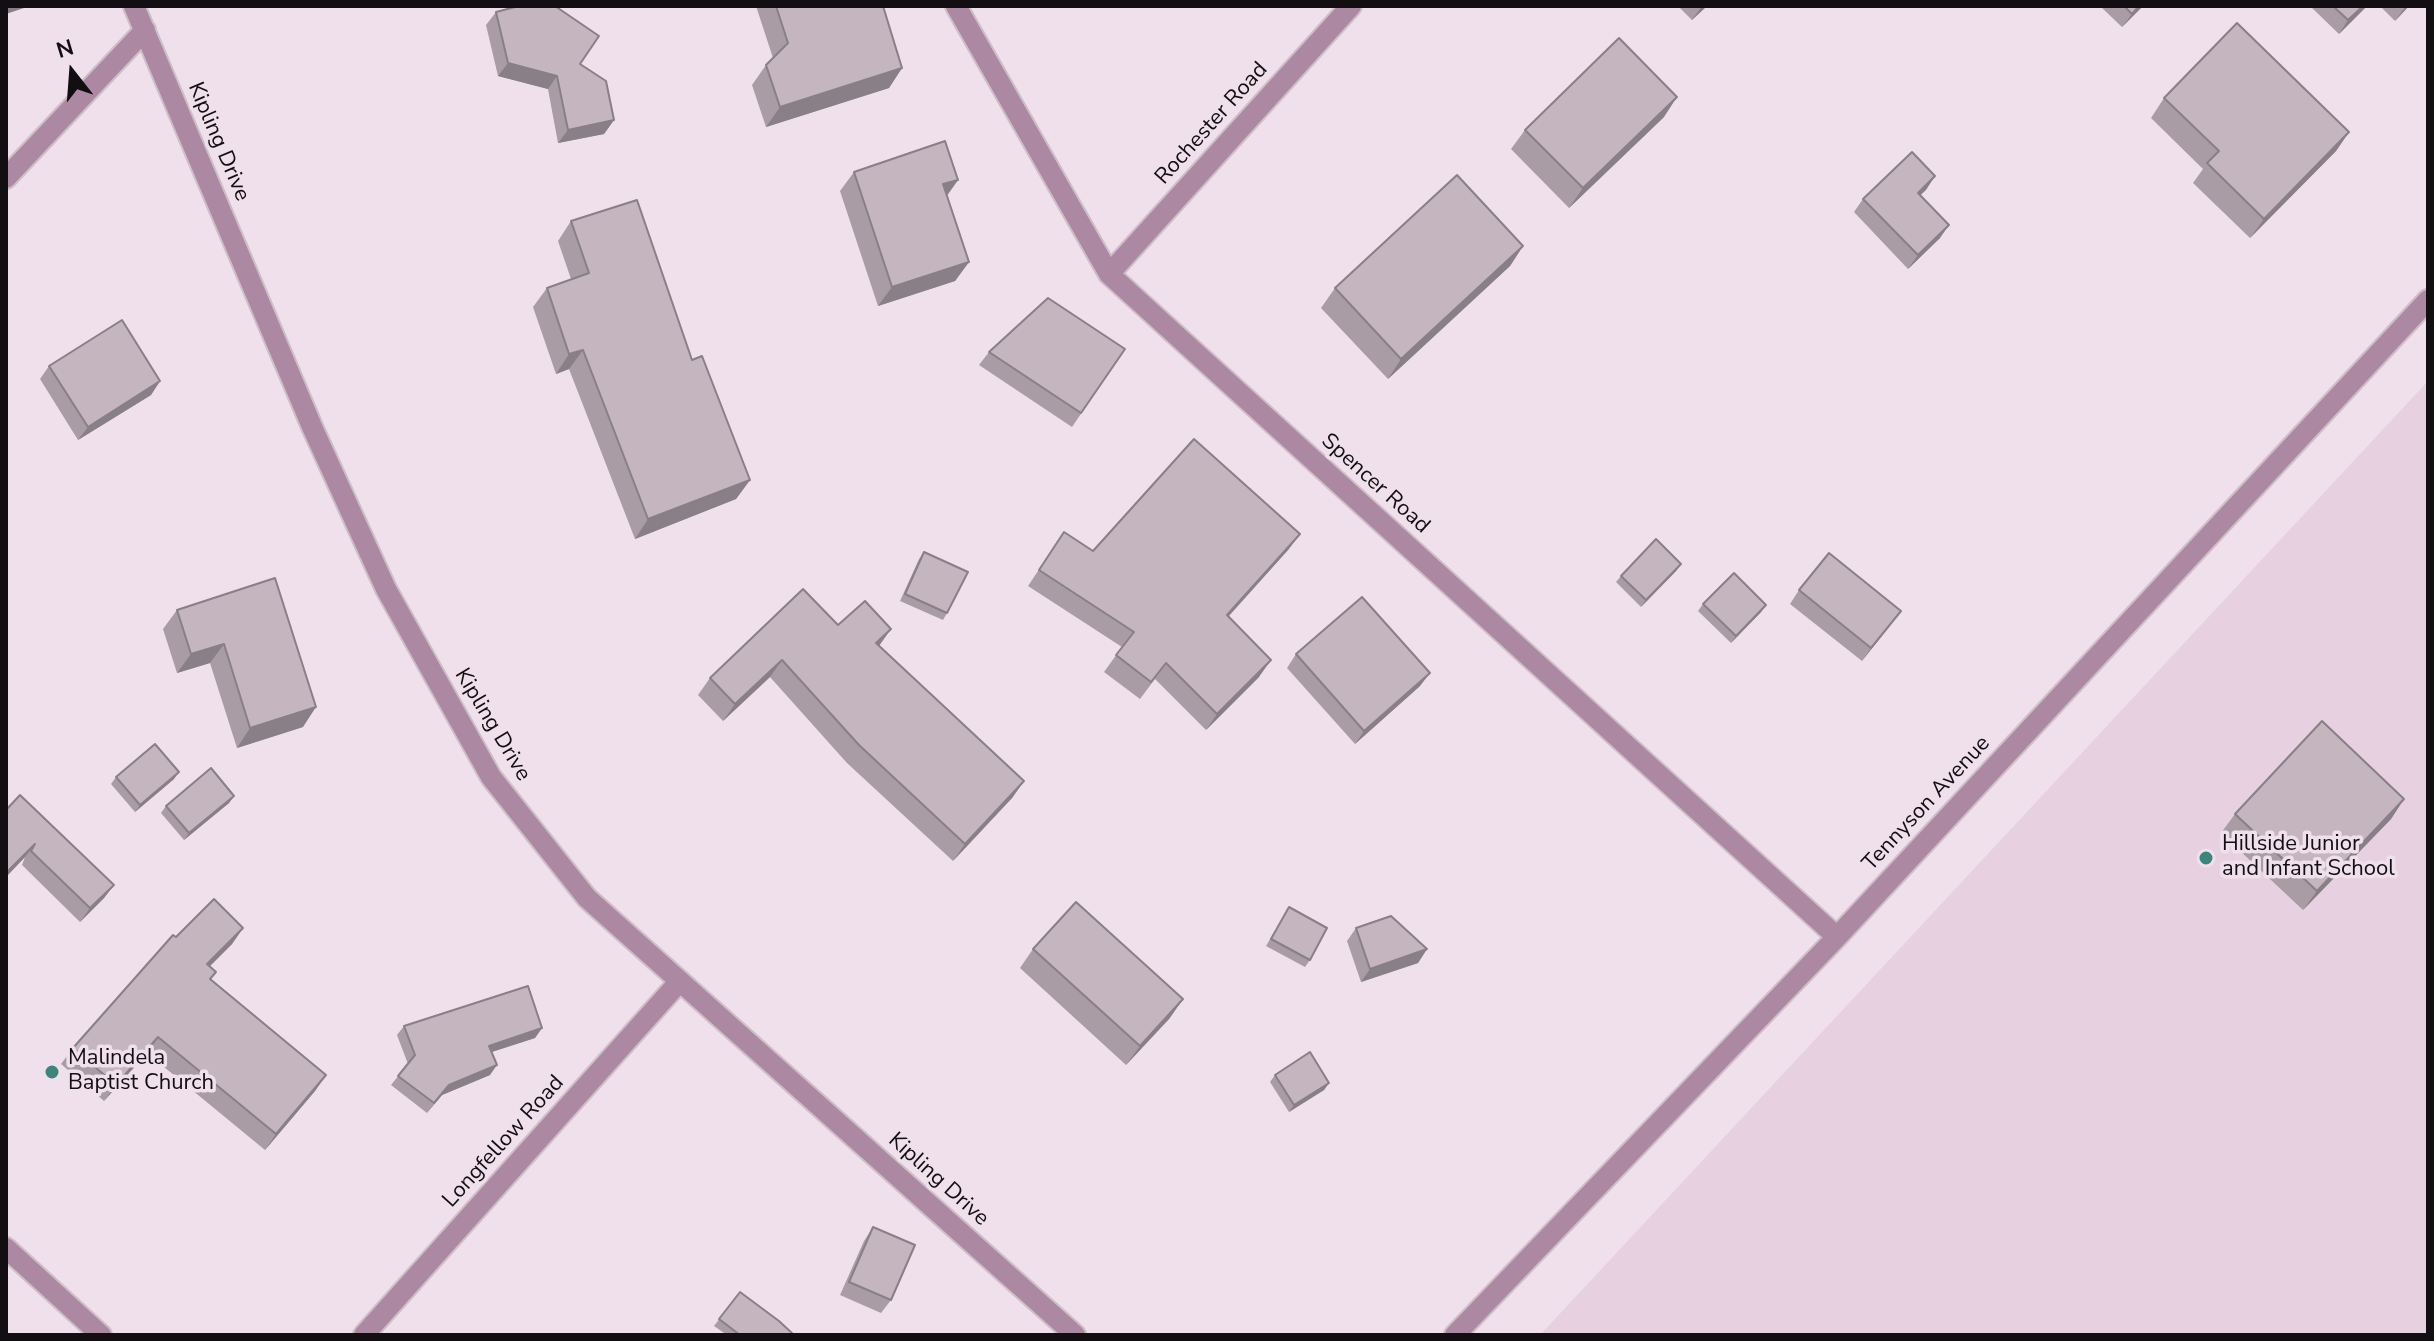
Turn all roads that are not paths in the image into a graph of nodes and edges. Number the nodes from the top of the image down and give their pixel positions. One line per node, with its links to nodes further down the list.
1 (134, 6): 4 (street, Kipling Drive)
2 (956, 6): 6 (street, Spencer Road)
3 (1351, 6): 6 (street, Rochester Road)
4 (145, 30): 5 (street); 9 (street, Kipling Drive)
5 (6, 178)
6 (1109, 274): 8 (street, Spencer Road)
7 (2428, 300): 8 (street, Tennyson Avenue)
8 (1837, 937): 14 (street, Tennyson Avenue)
9 (680, 981): 12 (street, Longfellow Road); 13 (street, Kipling Drive)
10 (6, 1248): 11 (street)
11 (101, 1335)
12 (364, 1335)
13 (1075, 1335)
14 (1455, 1335)

